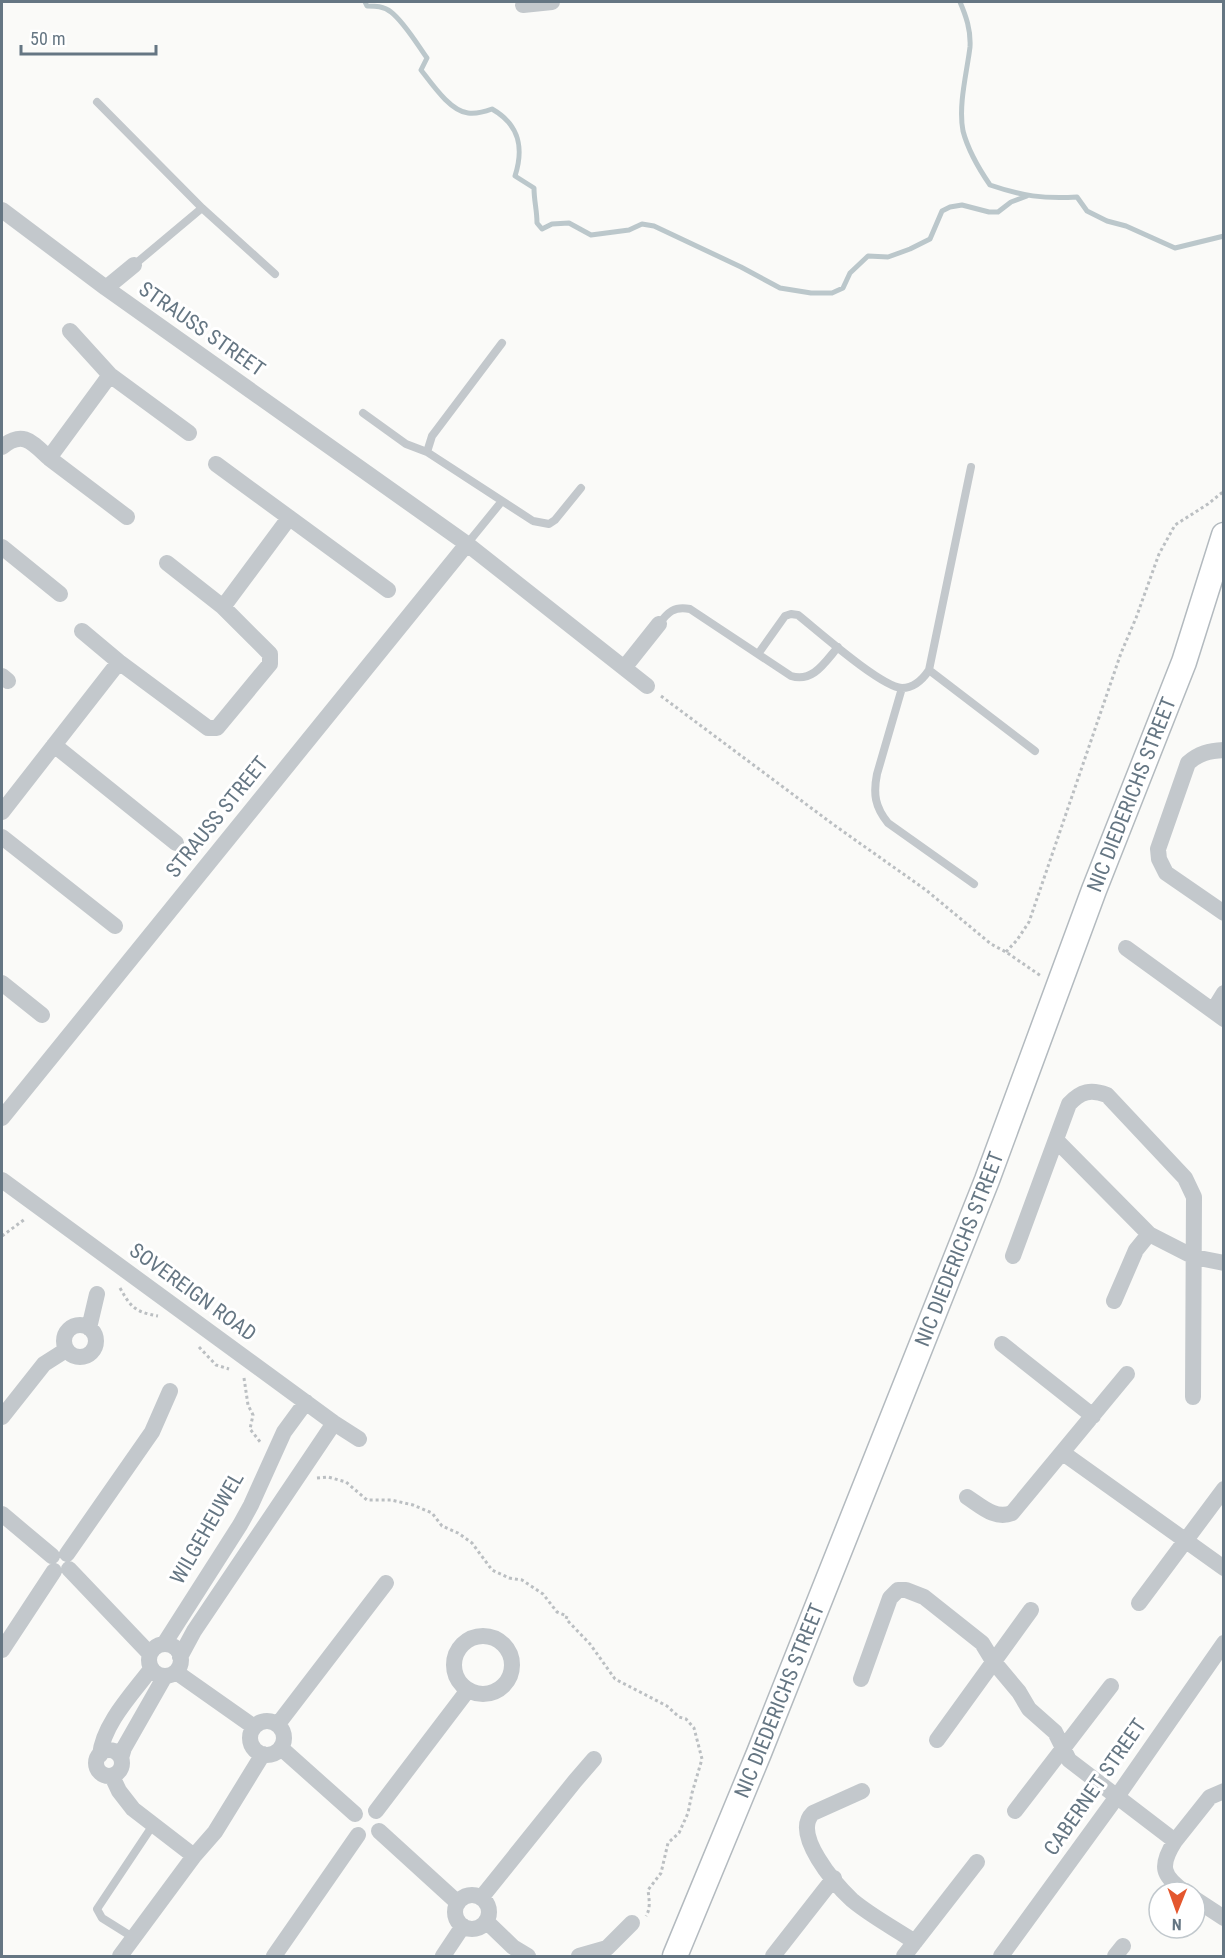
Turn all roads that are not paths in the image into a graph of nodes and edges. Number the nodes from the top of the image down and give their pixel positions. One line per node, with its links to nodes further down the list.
1 (552, 2): 2 (street)
2 (523, 5)
3 (97, 102): 4 (lane)
4 (202, 208): 6 (lane); 7 (lane)
5 (2, 210): 8 (street, STRAUSS STREET)
6 (134, 265): 8 (street)
7 (275, 274)
8 (106, 288): 24 (street, STRAUSS STREET)
9 (70, 331): 11 (street)
10 (502, 343): 15 (lane)
11 (110, 375): 13 (street); 16 (street)
12 (363, 413): 15 (lane)
13 (189, 433)
14 (2, 447): 16 (street)
15 (428, 452): 20 (lane)
16 (49, 458): 21 (street)
17 (216, 464): 22 (street)
18 (971, 467): 36 (lane)
19 (581, 488): 20 (lane)
20 (502, 501): 24 (lane)
21 (127, 517)
22 (289, 518): 27 (street); 29 (street)
23 (1224, 535): 129 (street, NIC DIEDERICHS STREET)
24 (467, 544): 35 (street, STRAUSS STREET); 53 (street, STRAUSS STREET)
25 (2, 547): 28 (street)
26 (167, 563): 29 (street)
27 (388, 590)
28 (60, 594)
29 (223, 608): 34 (street)
30 (659, 624): 33 (lane); 35 (street)
31 (82, 631): 34 (street)
32 (838, 647): 33 (lane); 33 (lane); 38 (lane)
33 (758, 654)
34 (119, 662): 39 (street)
35 (624, 668): 37 (street, STRAUSS STREET)
36 (929, 670): 38 (lane); 41 (lane)
37 (647, 686)
38 (902, 688): 45 (lane)
39 (54, 746): 42 (street); 44 (street)
40 (1224, 750): 46 (street)
41 (1035, 752)
42 (2, 812)
43 (2, 837): 47 (street)
44 (176, 843)
45 (974, 884)
46 (1224, 913)
47 (115, 926)
48 (1126, 948): 52 (street)
49 (2, 983): 51 (street)
50 (1224, 993): 52 (street)
51 (42, 1015)
52 (1218, 1015)
53 (2, 1118)
54 (1056, 1140): 56 (street); 57 (street); 58 (street)
55 (2, 1180): 68 (street, SOVEREIGN ROAD)
56 (1149, 1234): 58 (street); 61 (street)
57 (1013, 1256)
58 (1194, 1257): 59 (street); 67 (street)
59 (1224, 1263)
60 (97, 1294): 62 (street)
61 (1114, 1301)
62 (89, 1328): 64 (street); 64 (street)
63 (1002, 1344): 69 (street)
64 (66, 1350): 70 (street)
65 (1127, 1374): 69 (street)
66 (170, 1391): 78 (street)
67 (1193, 1396)
68 (306, 1402): 71 (street, SOVEREIGN ROAD); 86 (street, WILGEHEUWEL)
69 (1093, 1416): 73 (street)
70 (2, 1417)
71 (334, 1423): 72 (street, SOVEREIGN ROAD); 86 (street, WILGEHEUWEL)
72 (359, 1439)
73 (1063, 1453): 75 (street); 77 (street)
74 (1224, 1489): 77 (street)
75 (967, 1497)
76 (2, 1514): 78 (street)
77 (1184, 1540): 79 (street); 81 (street)
78 (60, 1563): 84 (street); 86 (street)
79 (1224, 1568)
80 (386, 1583): 90 (street)
81 (1138, 1603)
82 (1031, 1610): 85 (street)
83 (1224, 1643): 102 (street, CABERNET STREET)
84 (2, 1650)
85 (993, 1661): 87 (street); 92 (street); 93 (street)
86 (164, 1666): 91 (street); 96 (street); 97 (street)
87 (861, 1679)
88 (1111, 1686): 93 (street)
89 (468, 1690): 103 (street)
90 (278, 1724): 91 (street); 94 (street)
91 (254, 1727): 95 (street)
92 (937, 1740)
93 (1063, 1748): 102 (street); 104 (street)
94 (281, 1749): 95 (street); 105 (street)
95 (263, 1754): 110 (street)
96 (100, 1755): 97 (street); 99 (street)
97 (121, 1758): 99 (street)
98 (594, 1759): 114 (street)
99 (112, 1776): 106 (street)
100 (862, 1791): 112 (street)
101 (1224, 1791): 109 (street)
102 (1116, 1798): 109 (street); 123 (street, CABERNET STREET)
103 (376, 1811): 105 (street); 107 (street)
104 (1015, 1811)
105 (355, 1814): 108 (street)
106 (153, 1825): 110 (street); 121 (lane)
107 (379, 1832): 108 (street); 115 (street)
108 (358, 1835): 125 (street)
109 (1175, 1841): 113 (street)
110 (194, 1856): 121 (street)
111 (977, 1862): 122 (street)
112 (834, 1878): 122 (street); 130 (street)
113 (1170, 1880)
114 (481, 1898): 115 (street); 118 (street)
115 (458, 1903): 120 (street)
116 (1207, 1907): 117 (street)
117 (1224, 1918)
118 (486, 1921): 120 (street); 127 (street)
119 (632, 1923): 128 (street)
120 (463, 1926): 126 (street)
121 (134, 1938): 124 (street)
122 (915, 1942): 131 (street)
123 (992, 1953)
124 (120, 1956)
125 (274, 1956)
126 (443, 1956)
127 (528, 1956)
128 (579, 1956)
129 (675, 1956)
130 (773, 1956)
131 (904, 1956)

